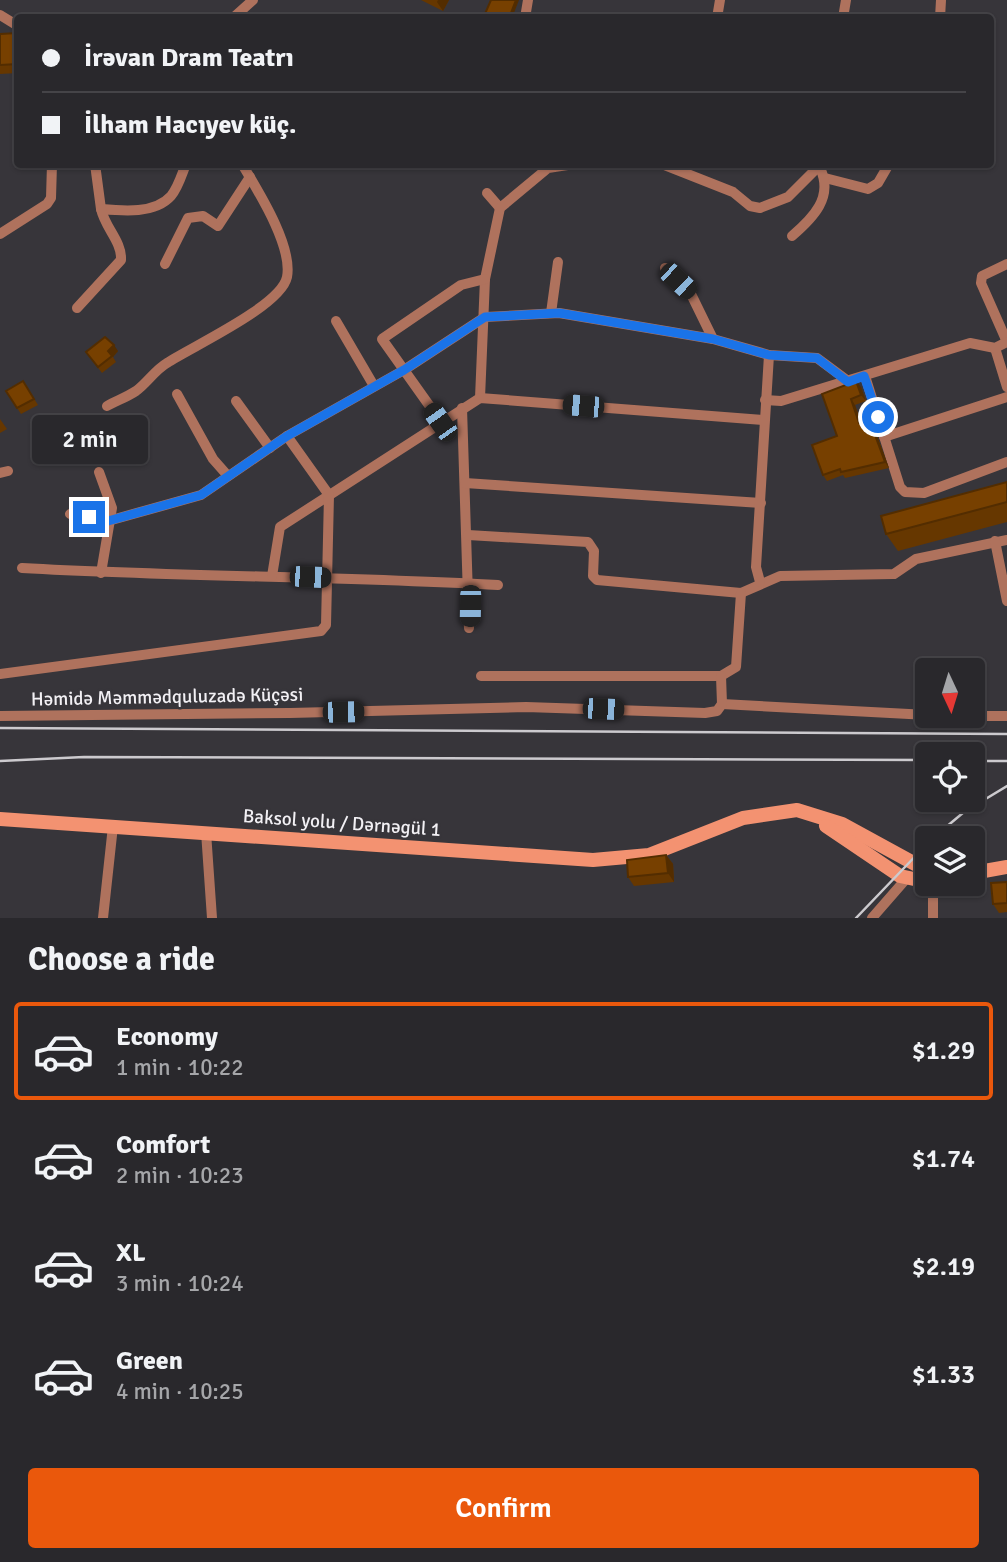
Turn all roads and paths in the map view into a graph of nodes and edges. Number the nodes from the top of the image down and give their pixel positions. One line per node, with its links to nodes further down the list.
1 (253, 0): 2 (street)
2 (237, 14)
3 (52, 168): 15 (street)
4 (96, 168): 14 (street)
5 (184, 168): 14 (street)
6 (244, 168): 11 (street)
7 (547, 168): 13 (street)
8 (672, 168): 10 (street)
9 (887, 168): 10 (street)
10 (822, 170): 16 (street)
11 (250, 177): 18 (street); 40 (street)
12 (487, 193): 13 (street)
13 (500, 208): 21 (street)
14 (101, 209): 22 (street)
15 (0, 234)
16 (792, 236)
17 (558, 262): 23 (street)
18 (165, 264)
19 (1007, 264): 27 (street)
20 (665, 268): 26 (street)
21 (485, 279): 24 (street); 30 (street)
22 (77, 308)
23 (551, 313): 24 (street); 26 (street)
24 (485, 317): 30 (street); 37 (street)
25 (335, 321): 33 (street)
26 (713, 339): 29 (street)
27 (1007, 342): 28 (street)
28 (995, 348): 31 (street); 34 (street)
29 (769, 355): 32 (street); 38 (street)
30 (404, 370): 33 (street); 43 (street)
31 (864, 376): 32 (street); 45 (street)
32 (848, 382): 38 (street)
33 (374, 386): 44 (street)
34 (1007, 387)
35 (177, 394): 49 (street)
36 (1007, 397): 45 (street)
37 (480, 398): 41 (street); 42 (street)
38 (765, 400): 42 (street)
39 (236, 401): 46 (street)
40 (107, 406)
41 (462, 408): 43 (street); 50 (street)
42 (763, 420): 52 (street)
43 (440, 422): 51 (street)
44 (287, 436): 46 (street); 51 (street)
45 (884, 437): 47 (street)
46 (270, 448): 49 (street)
47 (1007, 462)
48 (99, 472): 54 (street)
49 (228, 476): 54 (street)
50 (466, 484): 52 (street); 55 (street)
51 (329, 495): 59 (street); 60 (street, Həmidə Məmmədquluzadə Küçəsi)
52 (761, 503): 61 (street)
53 (70, 514): 54 (street)
54 (108, 521): 58 (street)
55 (468, 535): 62 (street); 64 (street)
56 (1001, 540): 61 (street); 65 (street)
57 (22, 568): 58 (street)
58 (100, 573): 59 (street)
59 (272, 576): 60 (street)
60 (329, 578): 62 (street); 67 (street, Həmidə Məmmədquluzadə Küçəsi)
61 (760, 582): 64 (street)
62 (470, 583): 63 (street); 66 (street)
63 (498, 585)
64 (741, 593): 69 (street)
65 (1007, 601)
66 (469, 628)
67 (0, 674)
68 (481, 676): 69 (street)
69 (721, 676): 70 (street)
70 (722, 704): 71 (street, Həmidə Məmmədquluzadə Küçəsi); 72 (street, Həmidə Məmmədquluzadə Küçəsi)
71 (915, 714)
72 (0, 716)
73 (985, 716): 74 (street)
74 (1007, 716)
75 (760, 813): 78 (main road, Baksol yolu / Dərnəgül 1); 79 (main road); 80 (main road)
76 (0, 819): 77 (main road, Baksol yolu / Dərnəgül 1)
77 (113, 826): 78 (main road, Baksol yolu / Dərnəgül 1); 87 (street)
78 (206, 832): 88 (street)
79 (892, 851): 80 (main road); 81 (main road)
80 (882, 864): 84 (main road)
81 (915, 864)
82 (1007, 866): 83 (main road)
83 (985, 870)
84 (906, 879): 85 (main road); 89 (street)
85 (915, 880)
86 (933, 896): 90 (street)
87 (103, 918)
88 (212, 918)
89 (872, 918)
90 (933, 918)

